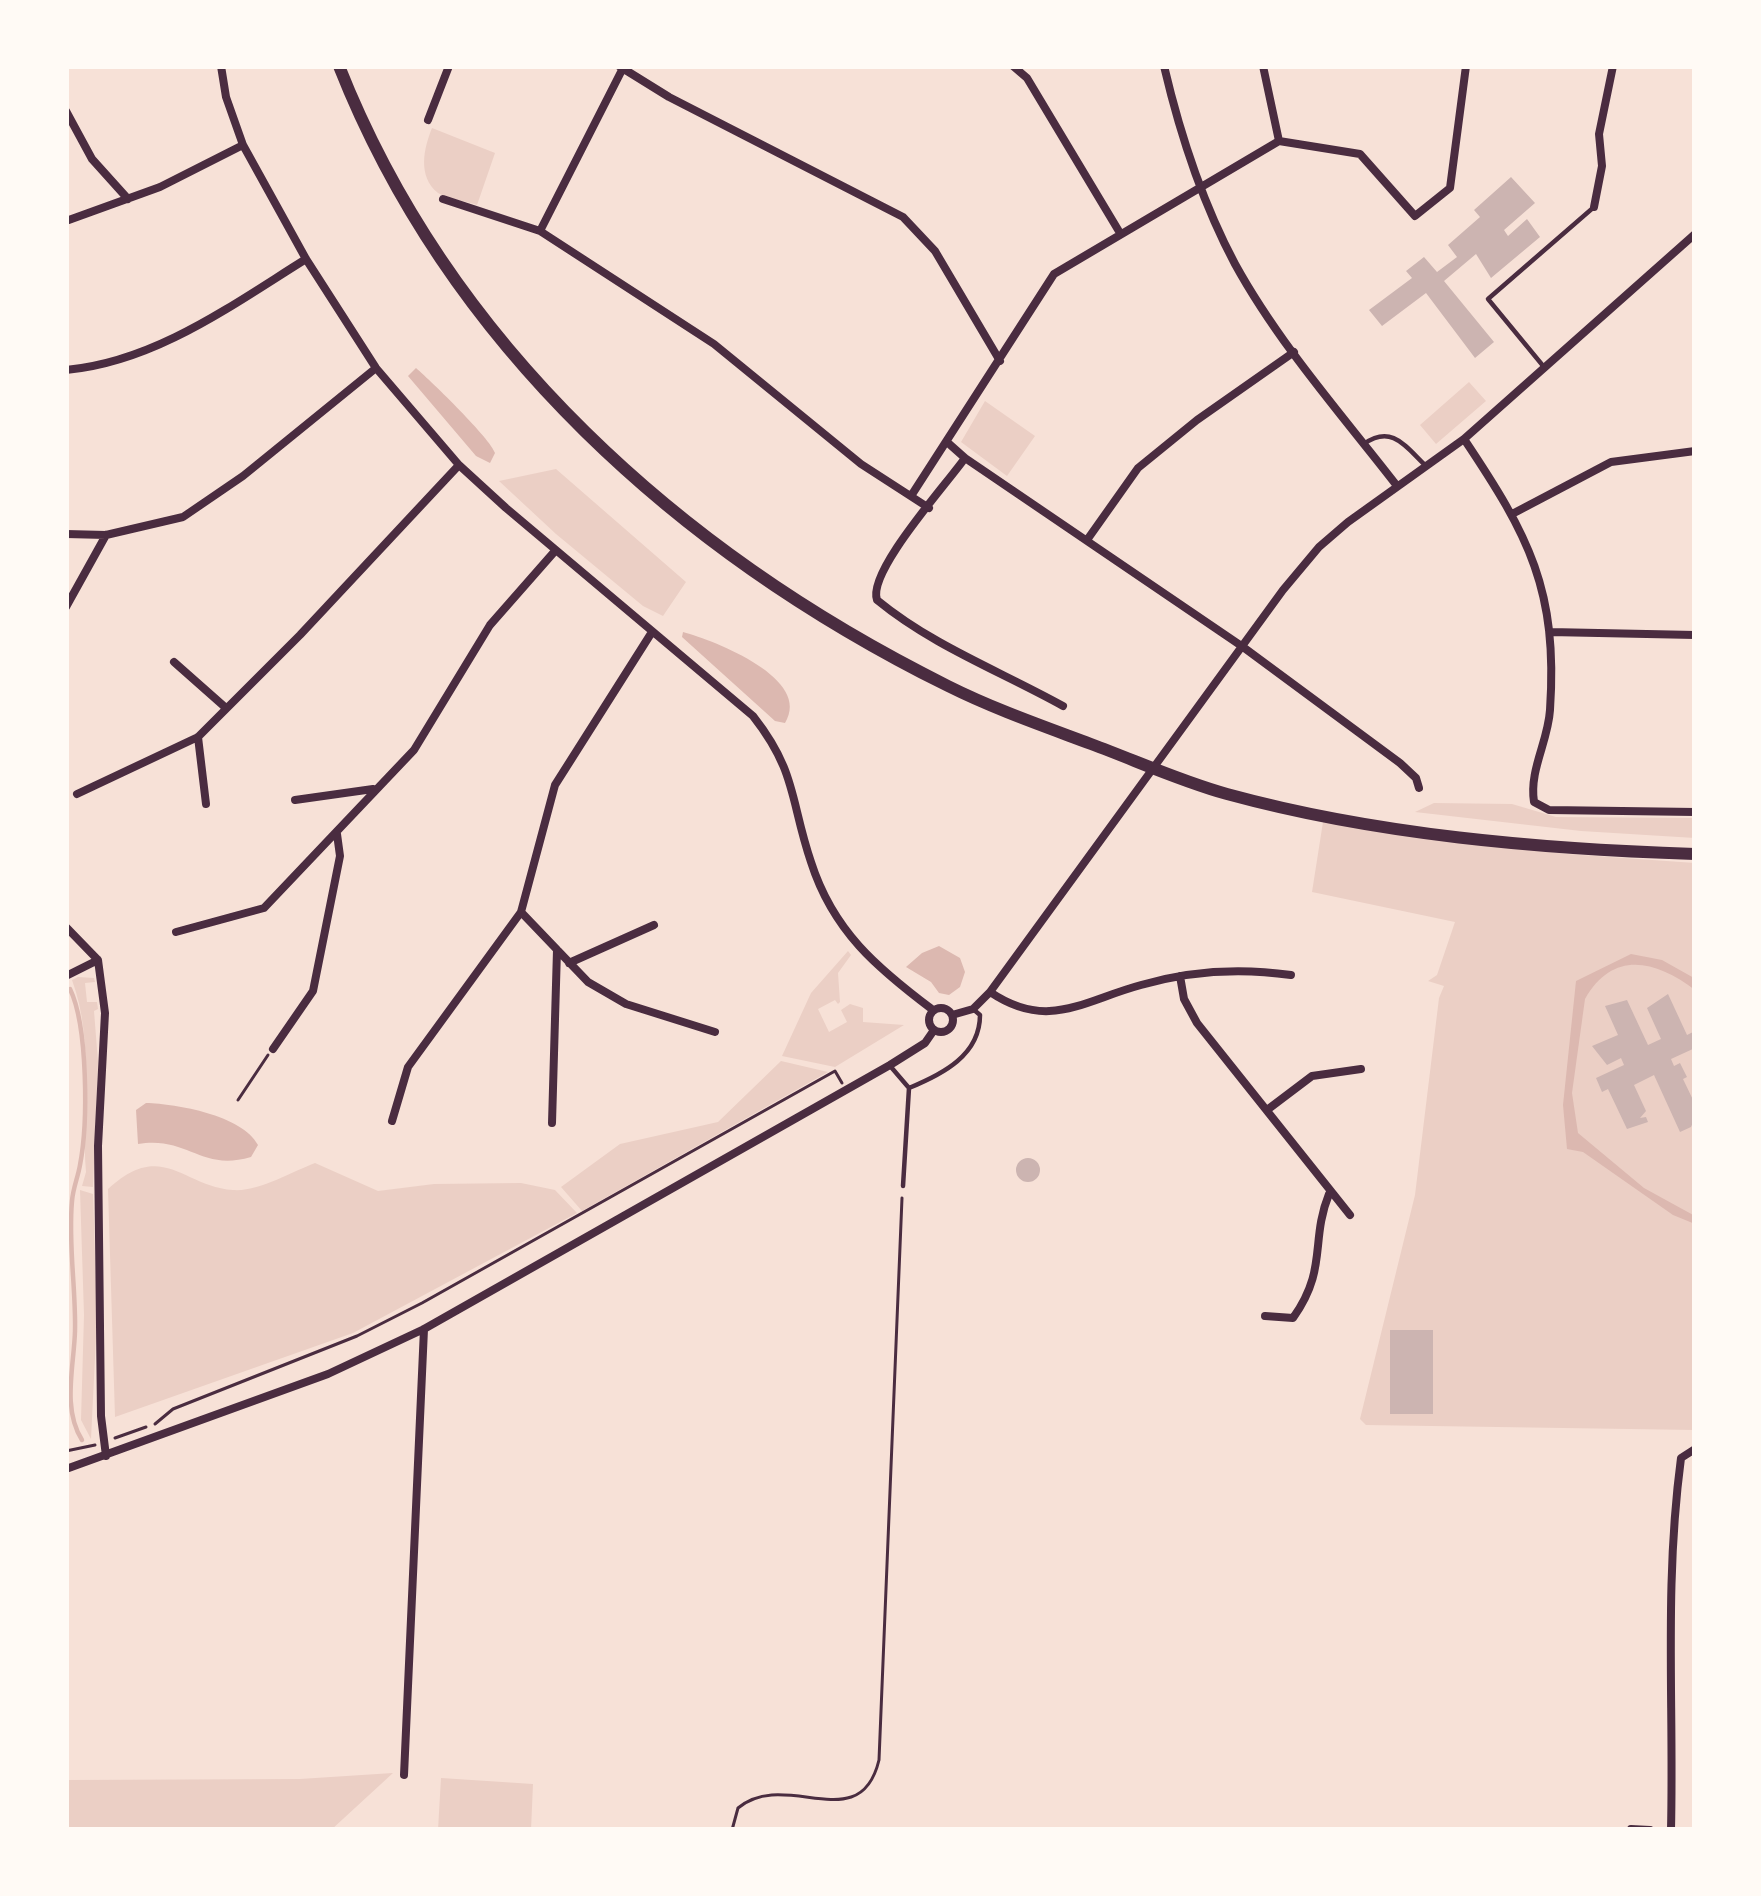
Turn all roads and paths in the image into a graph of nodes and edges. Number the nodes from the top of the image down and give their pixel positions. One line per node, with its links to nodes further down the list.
1 (221, 66): 13 (street)
2 (339, 66): 52 (main road)
3 (449, 66): 11 (street)
4 (1013, 66): 20 (street)
5 (1163, 66): 14 (street)
6 (1264, 66): 12 (street)
7 (1466, 66): 12 (street)
8 (1613, 66): 17 (street)
9 (622, 67): 19 (street); 24 (street)
10 (66, 111): 15 (street)
11 (428, 120)
12 (1279, 141): 14 (street)
13 (243, 145): 15 (street); 22 (street)
14 (1200, 188): 20 (street); 23 (street)
15 (128, 199): 18 (street)
16 (443, 199): 19 (street)
17 (1594, 207): 26 (lane)
18 (66, 221)
19 (540, 231): 36 (street)
20 (1120, 232): 24 (street)
21 (1695, 234): 26 (street)
22 (306, 259): 25 (street); 27 (street)
23 (1294, 352): 30 (street); 41 (street)
24 (1000, 361): 29 (street)
25 (376, 368): 33 (street); 40 (street)
26 (1545, 368): 28 (street)
27 (66, 370)
28 (1464, 439): 34 (street); 38 (street)
29 (947, 442): 32 (street); 36 (street)
30 (1364, 443): 34 (lane); 35 (street)
31 (1695, 452): 38 (street)
32 (965, 458): 37 (street); 41 (street)
33 (459, 465): 42 (street); 50 (street)
34 (1426, 466): 35 (street)
35 (1397, 486): 47 (street)
36 (911, 496): 37 (street)
37 (929, 508): 49 (street)
38 (1514, 513): 45 (street)
39 (66, 534): 40 (street)
40 (106, 535): 43 (street)
41 (1087, 540): 47 (street)
42 (554, 551): 44 (street); 54 (street)
43 (66, 607)
44 (652, 632): 61 (street); 73 (street)
45 (1550, 632): 46 (street); 58 (street)
46 (1695, 635)
47 (1243, 647): 52 (street); 53 (street)
48 (174, 662): 50 (street)
49 (1063, 706)
50 (226, 708): 51 (street)
51 (198, 737): 55 (street); 57 (street)
52 (1153, 769): 60 (main road); 71 (street)
53 (1419, 788)
54 (374, 789): 56 (street); 59 (street)
55 (77, 794)
56 (295, 800)
57 (206, 804)
58 (1695, 812)
59 (337, 833): 64 (street); 77 (street)
60 (1695, 854)
61 (521, 912): 65 (street); 84 (street)
62 (654, 925): 67 (street)
63 (66, 927): 66 (street)
64 (176, 932)
65 (557, 950): 67 (street); 85 (street)
66 (98, 960): 69 (street); 91 (street)
67 (569, 962): 76 (street)
68 (1291, 975): 70 (street)
69 (66, 976)
70 (1180, 976): 71 (street); 83 (street)
71 (990, 992): 72 (street)
72 (973, 1009): 74 (street); 81 (lane)
73 (933, 1010): 74 (street); 75 (street)
74 (952, 1015): 75 (street)
75 (934, 1030): 78 (street)
76 (715, 1032)
77 (273, 1048): 82 (path)
78 (890, 1065): 81 (lane); 90 (street)
79 (1361, 1070): 83 (street)
80 (835, 1071): 91 (path)
81 (910, 1088): 86 (lane)
82 (238, 1100)
83 (1267, 1110): 87 (street)
84 (392, 1121)
85 (552, 1123)
86 (903, 1186): 98 (path)
87 (1329, 1194): 88 (street); 89 (street)
88 (1350, 1215)
89 (1265, 1316)
90 (424, 1329): 94 (street); 96 (street)
91 (104, 1442): 93 (path); 94 (street)
92 (1695, 1449): 100 (street)
93 (66, 1451)
94 (106, 1456): 95 (street)
95 (66, 1469)
96 (404, 1774)
97 (1631, 1829): 99 (street)
98 (732, 1830)
99 (1650, 1830)
100 (1671, 1830)

